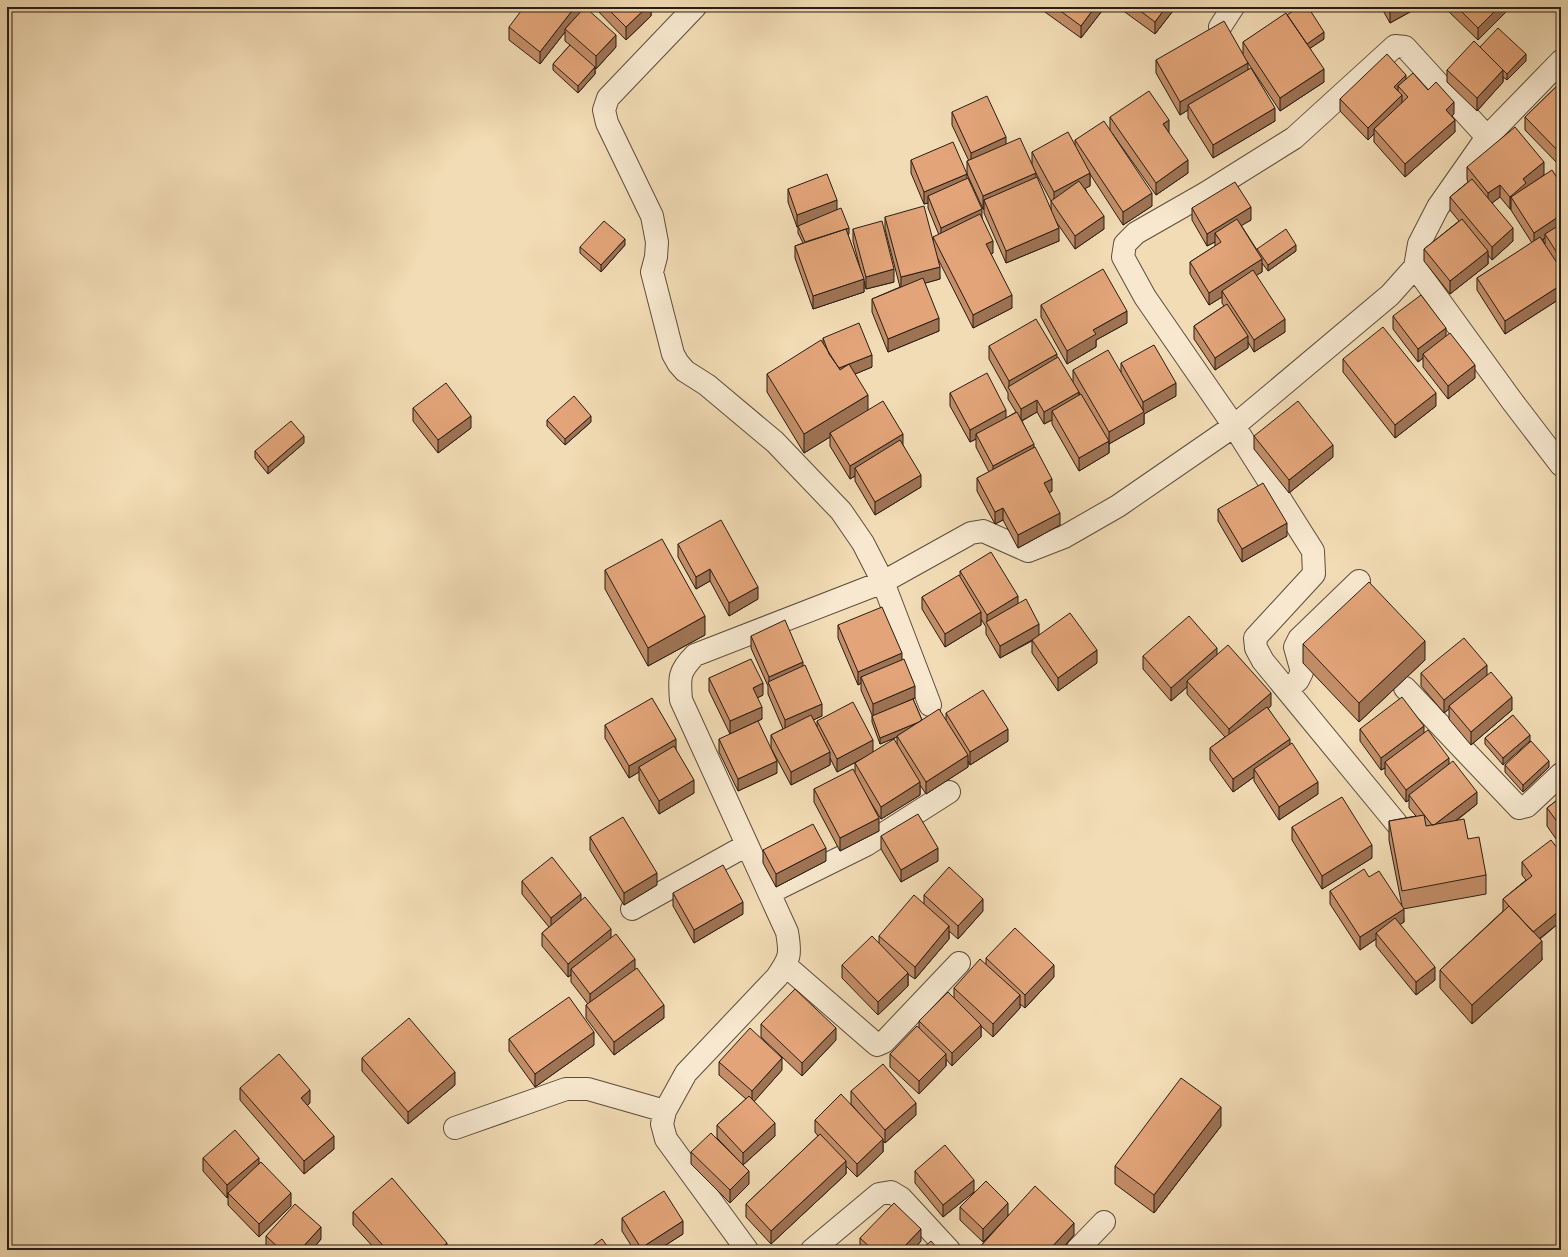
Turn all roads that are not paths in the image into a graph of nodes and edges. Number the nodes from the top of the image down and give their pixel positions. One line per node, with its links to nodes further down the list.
1 (695, 7): 10 (street)
2 (1234, 7): 3 (street)
3 (1220, 27)
4 (1561, 61): 5 (street)
5 (1487, 138): 6 (street); 7 (street)
6 (1416, 267): 7 (street); 8 (street)
7 (1234, 426): 10 (street); 12 (street)
8 (1561, 465)
9 (1359, 581): 12 (street)
10 (883, 582): 13 (street); 17 (street)
11 (1405, 688): 14 (street)
12 (1287, 690): 16 (street)
13 (930, 705)
14 (1561, 774)
15 (949, 792): 18 (street)
16 (1397, 824)
17 (747, 845): 18 (street); 19 (street)
18 (769, 892): 21 (street)
19 (632, 909)
20 (959, 963): 21 (street)
21 (785, 965): 22 (street)
22 (665, 1111): 23 (street); 25 (street)
23 (455, 1128)
24 (1104, 1222): 28 (street)
25 (747, 1250)
26 (812, 1250): 27 (street)
27 (949, 1250)
28 (1077, 1250)

